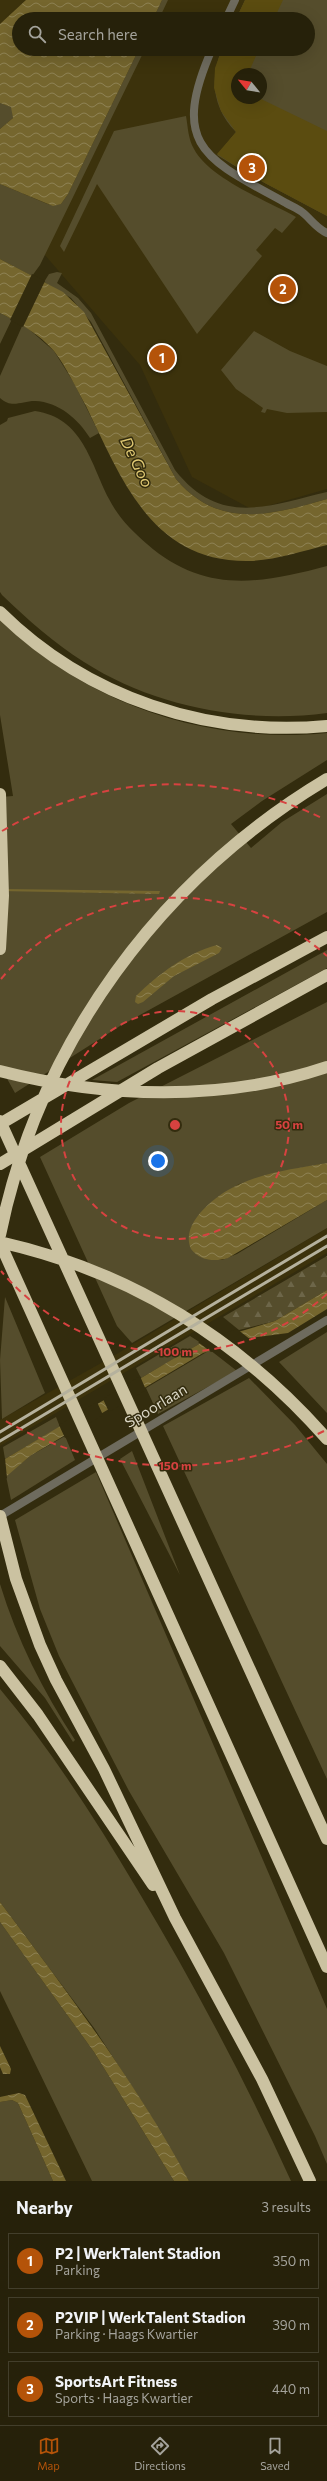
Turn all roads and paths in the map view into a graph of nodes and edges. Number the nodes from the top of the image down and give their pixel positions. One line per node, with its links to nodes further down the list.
1 (235, 0): 2 (street)
2 (229, 12)
3 (209, 56): 4 (street)
4 (327, 233)
5 (0, 612): 6 (highway)
6 (327, 726)
7 (327, 779): 16 (highway)
8 (0, 794): 10 (highway)
9 (327, 938): 14 (highway)
10 (0, 949)
11 (327, 975): 15 (highway)
12 (327, 1067): 13 (highway)
13 (0, 1072)
14 (0, 1122): 22 (highway)
15 (0, 1164)
16 (0, 1235)
17 (0, 1242): 19 (highway); 24 (highway)
18 (327, 1320): 20 (street, Spoorlaan)
19 (327, 1439)
20 (0, 1516): 23 (highway)
21 (0, 1666): 23 (highway)
22 (327, 1839)
23 (176, 1918): 25 (highway)
24 (327, 1967)
25 (310, 2181)

